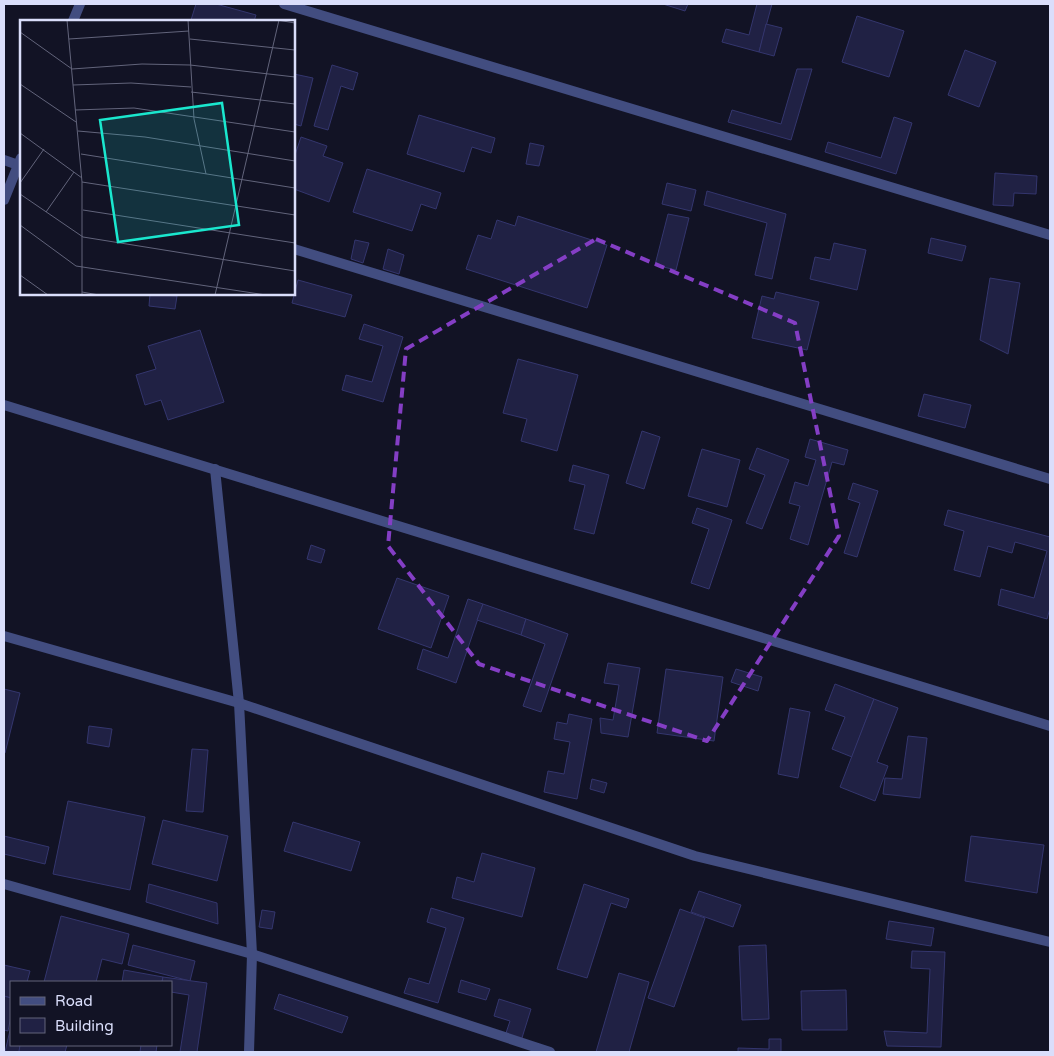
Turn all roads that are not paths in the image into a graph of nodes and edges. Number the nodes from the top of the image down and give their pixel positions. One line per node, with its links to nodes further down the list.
1 (80, 4): 3 (street)
2 (284, 4): 7 (street)
3 (73, 20)
4 (4, 160): 5 (street)
5 (20, 163): 6 (street)
6 (4, 200)
7 (1050, 235)
8 (295, 249): 11 (street)
9 (4, 405): 10 (street)
10 (215, 469): 13 (street); 14 (street)
11 (1050, 479)
12 (4, 636): 13 (street)
13 (239, 703): 16 (street); 17 (street)
14 (1050, 726)
15 (4, 884): 17 (street)
16 (1050, 942)
17 (252, 954): 18 (street); 19 (street)
18 (248, 1052)
19 (550, 1052)

